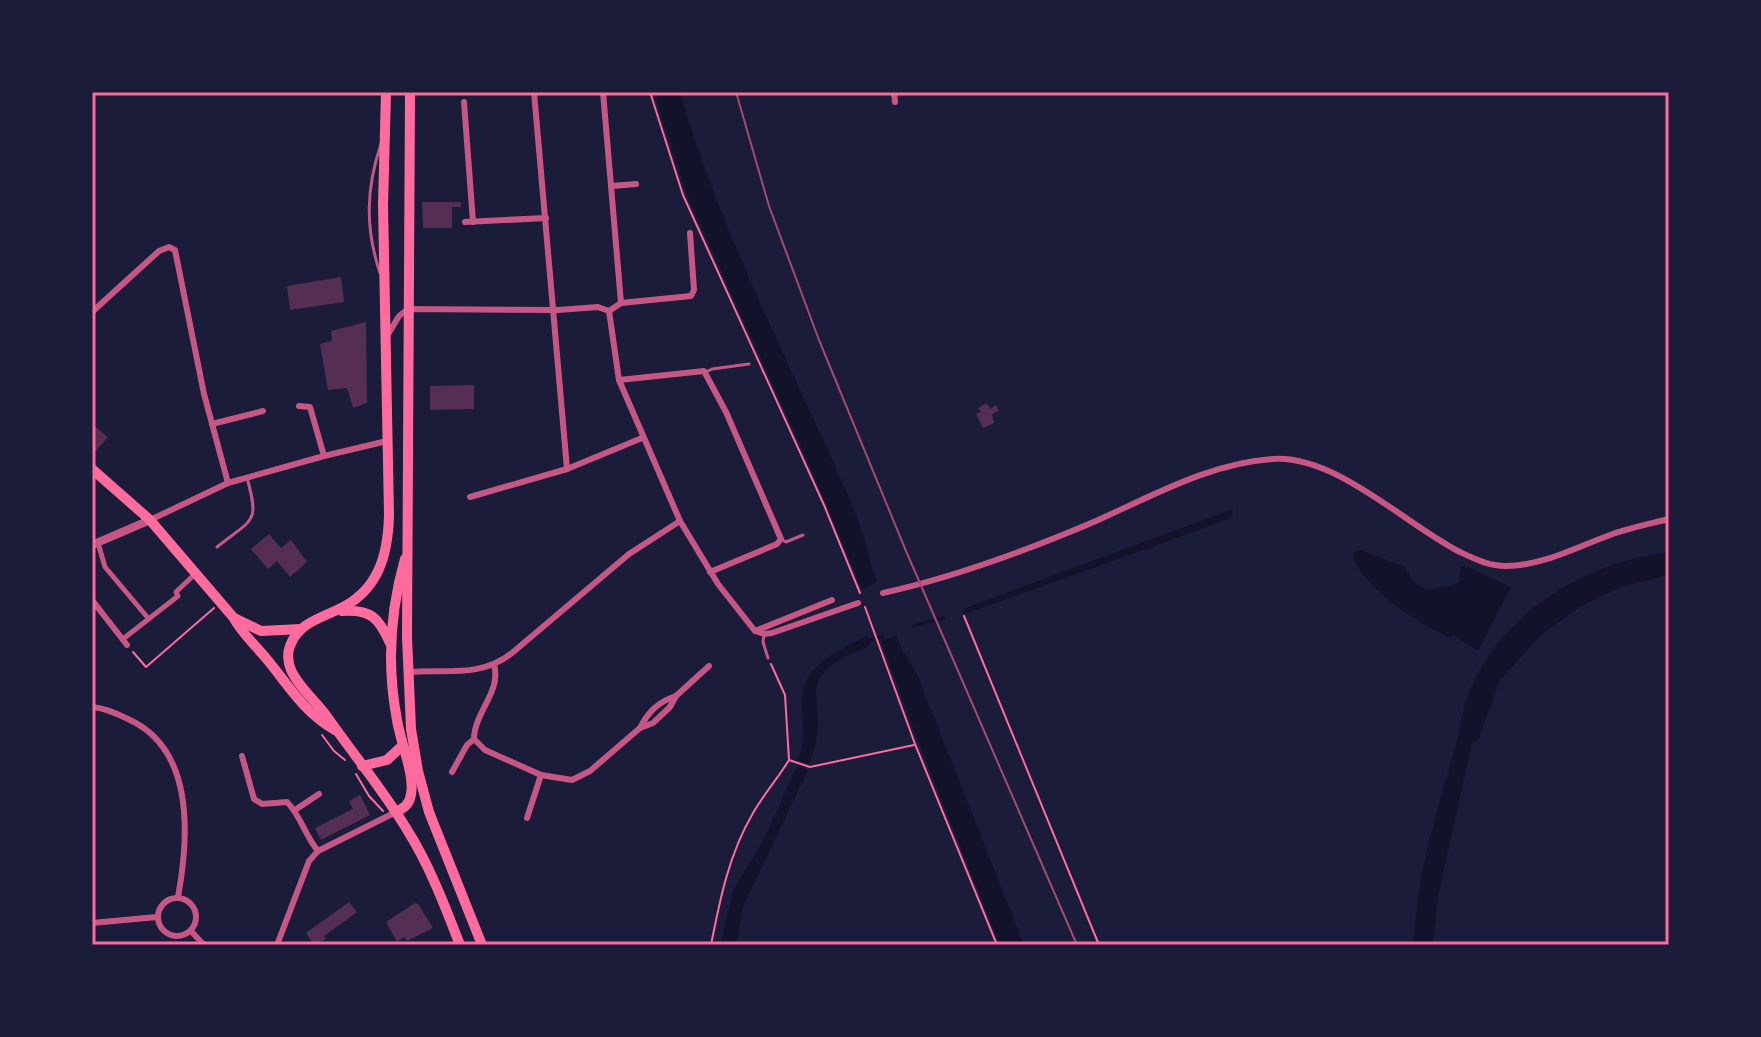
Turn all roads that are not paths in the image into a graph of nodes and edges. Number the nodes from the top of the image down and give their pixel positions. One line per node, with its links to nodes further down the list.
1 (386, 92): 19 (main road)
2 (410, 92): 15 (main road)
3 (534, 92): 10 (street)
4 (603, 92): 9 (street)
5 (894, 92): 7 (street)
6 (464, 102): 12 (street)
7 (895, 102)
8 (636, 184): 9 (street)
9 (612, 186): 14 (street)
10 (546, 218): 12 (street); 16 (street)
11 (465, 222): 12 (street)
12 (473, 222)
13 (690, 233): 14 (street)
14 (621, 303): 17 (street)
15 (408, 309): 16 (street); 19 (street); 40 (main road)
16 (553, 310): 17 (street); 30 (street)
17 (609, 311): 22 (street)
18 (92, 312): 25 (street)
19 (386, 336): 27 (main road)
20 (749, 364): 21 (lane)
21 (706, 372): 22 (street); 38 (street)
22 (619, 380): 26 (street)
23 (299, 406): 28 (street)
24 (263, 411): 25 (street)
25 (212, 424): 32 (street)
26 (642, 438): 30 (street); 36 (street)
27 (387, 441): 28 (street); 48 (main road)
28 (324, 456): 31 (street)
29 (92, 469): 35 (main road)
30 (567, 469): 33 (street)
31 (247, 478): 32 (street); 41 (lane)
32 (228, 483): 35 (street)
33 (470, 497)
34 (1669, 519): 44 (street)
35 (150, 520): 39 (street); 43 (main road)
36 (680, 521): 42 (street); 57 (street)
37 (803, 535): 38 (lane)
38 (781, 539): 42 (street)
39 (95, 544): 50 (street)
40 (409, 546): 55 (main road); 59 (main road)
41 (217, 547)
42 (710, 572): 52 (street)
43 (196, 574): 49 (main road); 50 (street)
44 (883, 593)
45 (92, 600): 54 (street)
46 (832, 600): 52 (street)
47 (858, 603): 53 (street)
48 (335, 611): 51 (main road); 55 (main road)
49 (233, 617): 51 (main road); 61 (main road)
50 (148, 618): 54 (street)
51 (301, 629): 61 (main road)
52 (755, 631): 53 (street)
53 (764, 634): 56 (lane)
54 (125, 642)
55 (391, 645): 63 (main road)
56 (768, 658)
57 (494, 665): 59 (street); 62 (street)
58 (709, 666): 67 (street)
59 (409, 672): 72 (main road)
60 (92, 707): 75 (street)
61 (335, 730): 65 (main road)
62 (474, 739): 66 (street); 67 (street)
63 (402, 746): 65 (main road); 68 (main road)
64 (242, 756): 70 (street)
65 (357, 767): 71 (main road)
66 (452, 772)
67 (541, 775): 73 (street)
68 (411, 783): 71 (main road); 72 (main road)
69 (319, 794): 70 (street)
70 (295, 810): 74 (street)
71 (396, 812): 74 (street); 81 (main road)
72 (429, 812): 82 (main road)
73 (527, 818)
74 (318, 851): 80 (street)
75 (178, 897): 76 (street); 78 (street)
76 (157, 917): 77 (street); 78 (street)
77 (92, 923)
78 (191, 931): 79 (street)
79 (204, 945)
80 (277, 945)
81 (460, 945)
82 (482, 945)

